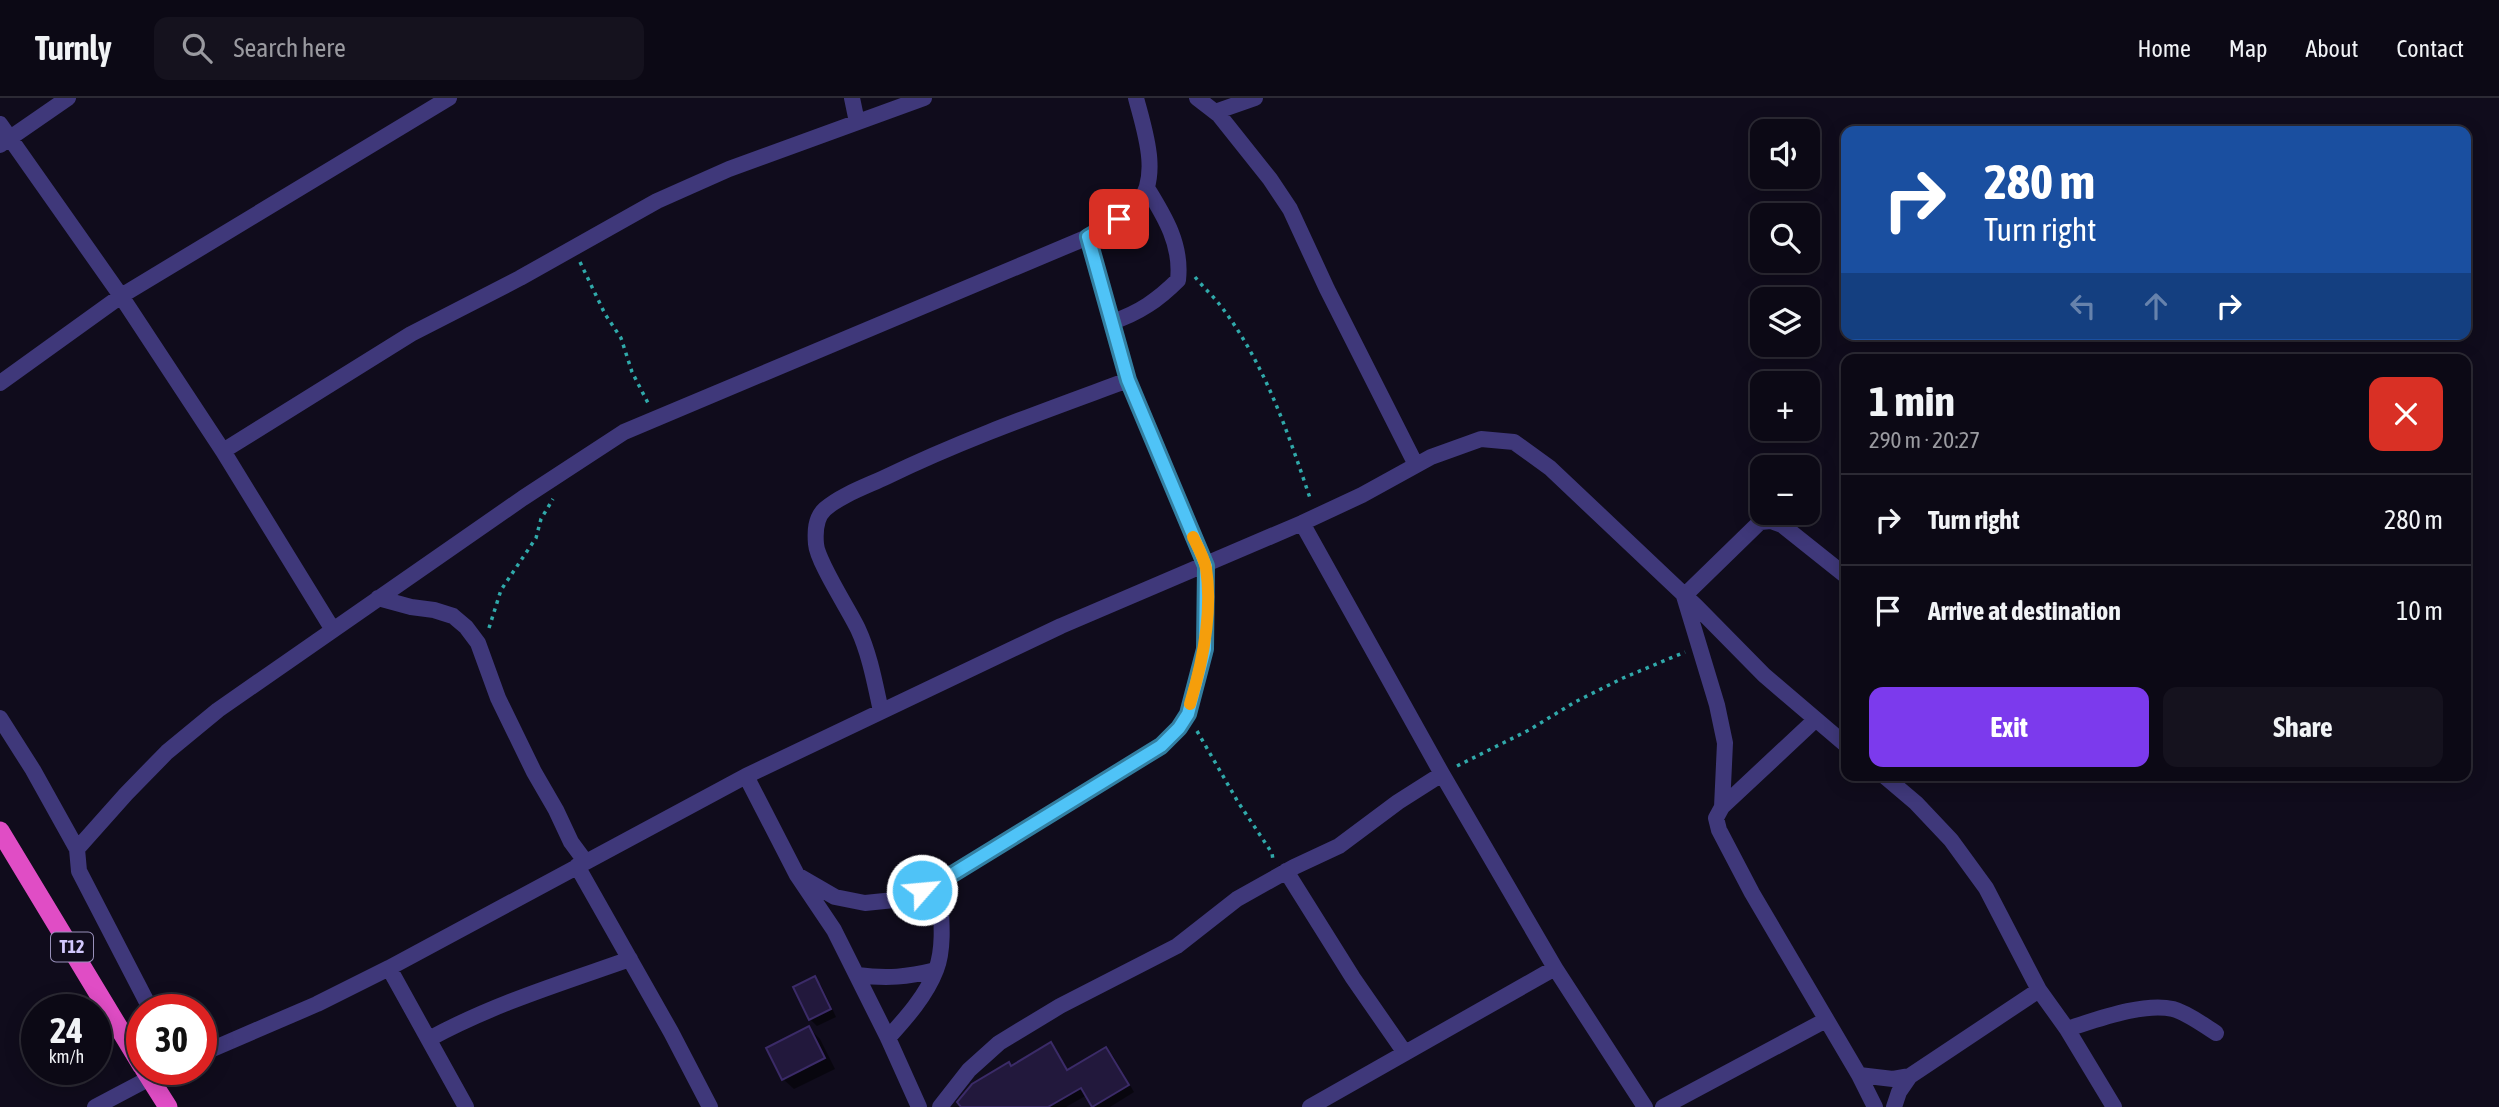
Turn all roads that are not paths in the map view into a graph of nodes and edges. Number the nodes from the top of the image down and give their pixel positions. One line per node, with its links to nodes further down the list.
1 (68, 98): 10 (street)
2 (449, 98): 13 (street)
3 (852, 98): 9 (street)
4 (924, 98): 9 (street)
5 (1136, 98): 11 (street)
6 (1198, 98): 8 (street)
7 (1255, 98): 8 (street)
8 (1215, 112): 18 (street)
9 (857, 122): 17 (street)
10 (3, 136): 13 (street)
11 (1147, 188): 12 (street); 14 (street)
12 (1088, 237): 14 (street); 23 (street)
13 (121, 296): 16 (street); 17 (street)
14 (1112, 322): 15 (street)
15 (1128, 380): 20 (street); 25 (street)
16 (0, 383)
17 (223, 451): 24 (street)
18 (1416, 465): 19 (street); 22 (street)
19 (1309, 520): 20 (street); 29 (street)
20 (1206, 566): 25 (street); 38 (street)
21 (1841, 572): 22 (street)
22 (1684, 596): 27 (street); 32 (street)
23 (378, 598): 24 (street); 35 (street)
24 (333, 630): 34 (street)
25 (881, 711): 30 (street)
26 (0, 718): 34 (street)
27 (1815, 720): 28 (street); 32 (street)
28 (1841, 741)
29 (1442, 774): 37 (street); 41 (street)
30 (746, 776): 35 (street); 36 (street)
31 (1890, 781): 44 (street)
32 (1722, 807): 46 (street)
33 (0, 831): 51 (highway, T12)
34 (78, 849): 45 (street)
35 (581, 863): 39 (street); 40 (street)
36 (797, 875): 38 (street); 43 (street)
37 (1279, 875): 53 (street); 63 (street)
38 (939, 881): 42 (street)
39 (630, 959): 50 (street); 61 (street)
40 (389, 968): 50 (street); 52 (street)
41 (1555, 968): 53 (street); 65 (street)
42 (936, 970): 43 (street); 49 (street)
43 (858, 975): 49 (street)
44 (2039, 990): 47 (street); 55 (street)
45 (143, 994)
46 (1826, 1020): 54 (street); 66 (street)
47 (2067, 1029): 48 (street); 69 (street)
48 (2216, 1033)
49 (888, 1038): 62 (street)
50 (429, 1039): 60 (street)
51 (126, 1040)
52 (217, 1047)
53 (1405, 1053): 64 (street)
54 (1859, 1075): 55 (street); 67 (street)
55 (1910, 1076): 68 (street)
56 (126, 1085): 58 (street)
57 (154, 1085): 59 (highway, T12)
58 (95, 1107)
59 (168, 1107)
60 (466, 1107)
61 (710, 1107)
62 (919, 1107)
63 (940, 1107)
64 (1310, 1107)
65 (1644, 1107)
66 (1663, 1107)
67 (1875, 1107)
68 (1894, 1107)
69 (2114, 1107)

